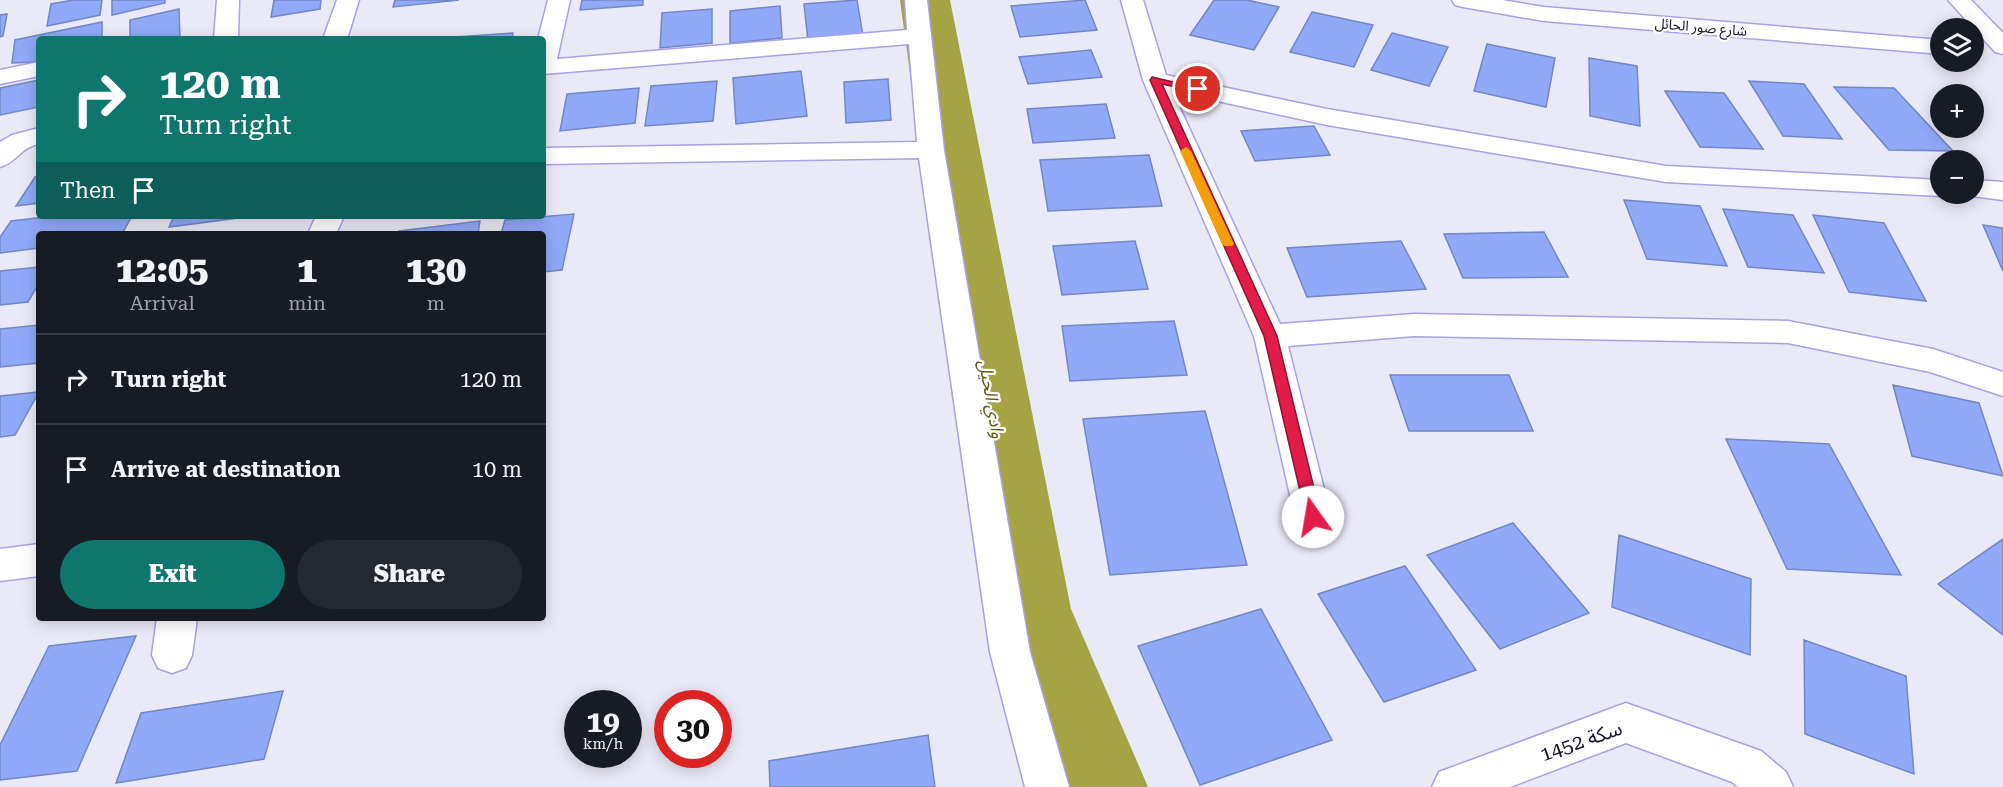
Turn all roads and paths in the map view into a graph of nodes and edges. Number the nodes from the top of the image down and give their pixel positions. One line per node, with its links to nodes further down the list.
1 (228, 0): 8 (street)
2 (348, 0): 9 (street)
3 (559, 0): 15 (street)
4 (916, 0): 10 (street)
5 (1132, 0): 19 (street)
6 (1463, 0): 11 (street, شارع صور الحائل)
7 (1959, 0): 12 (street)
8 (226, 36)
9 (336, 36)
10 (921, 36): 16 (street); 21 (street)
11 (1930, 46)
12 (2003, 47)
13 (1984, 51): 14 (street)
14 (2003, 52)
15 (546, 54)
16 (546, 66)
17 (36, 70): 18 (street)
18 (0, 77)
19 (1155, 80): 24 (street); 27 (street)
20 (36, 137): 22 (street)
21 (931, 150): 23 (street); 32 (street)
22 (3, 151)
23 (546, 156)
24 (1930, 187)
25 (1984, 190): 26 (street)
26 (2003, 191)
27 (1270, 336): 28 (street); 29 (street)
28 (2003, 384)
29 (1313, 517)
30 (36, 560): 31 (street)
31 (0, 565)
32 (1047, 787)
33 (1454, 787): 34 (street, سكة 1452)
34 (1771, 787)

